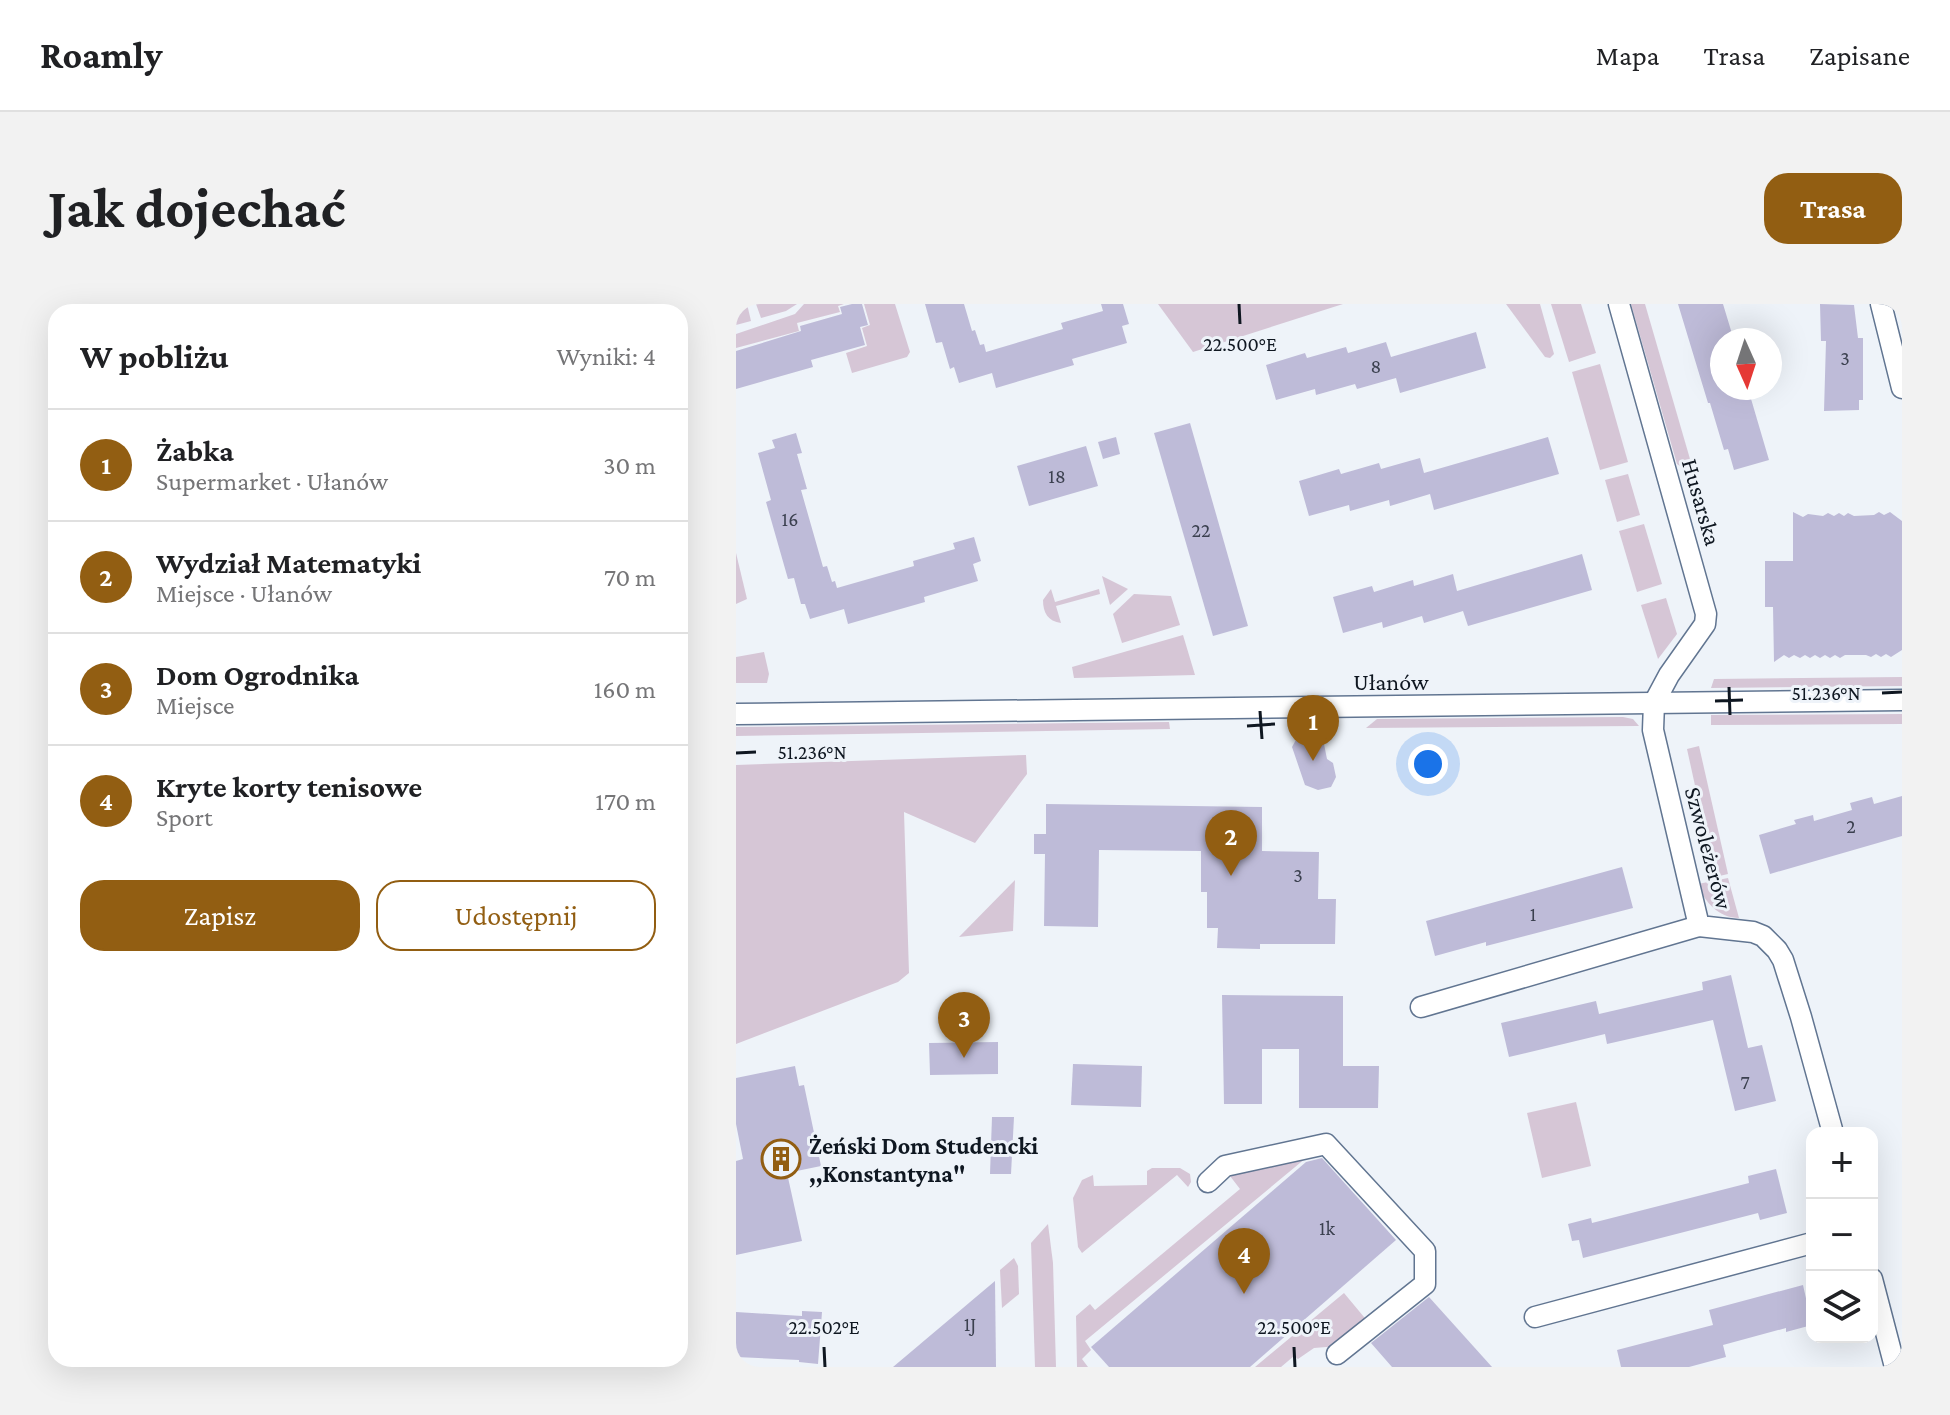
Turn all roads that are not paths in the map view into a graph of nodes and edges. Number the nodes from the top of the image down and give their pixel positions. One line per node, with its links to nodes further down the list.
1 (1619, 304): 5 (street, Husarska)
2 (1881, 304): 3 (street)
3 (1902, 388)
4 (1902, 700): 5 (street, Ułanów)
5 (1654, 703): 6 (street, Ułanów); 7 (street, Szwoleżerów)
6 (736, 714)
7 (1699, 926): 8 (street); 9 (street, Szwoleżerów)
8 (1421, 1007)
9 (1831, 1127)
10 (1208, 1182): 14 (street)
11 (1806, 1245): 13 (street)
12 (1878, 1302): 15 (street)
13 (1535, 1317)
14 (1337, 1354)
15 (1895, 1367)

